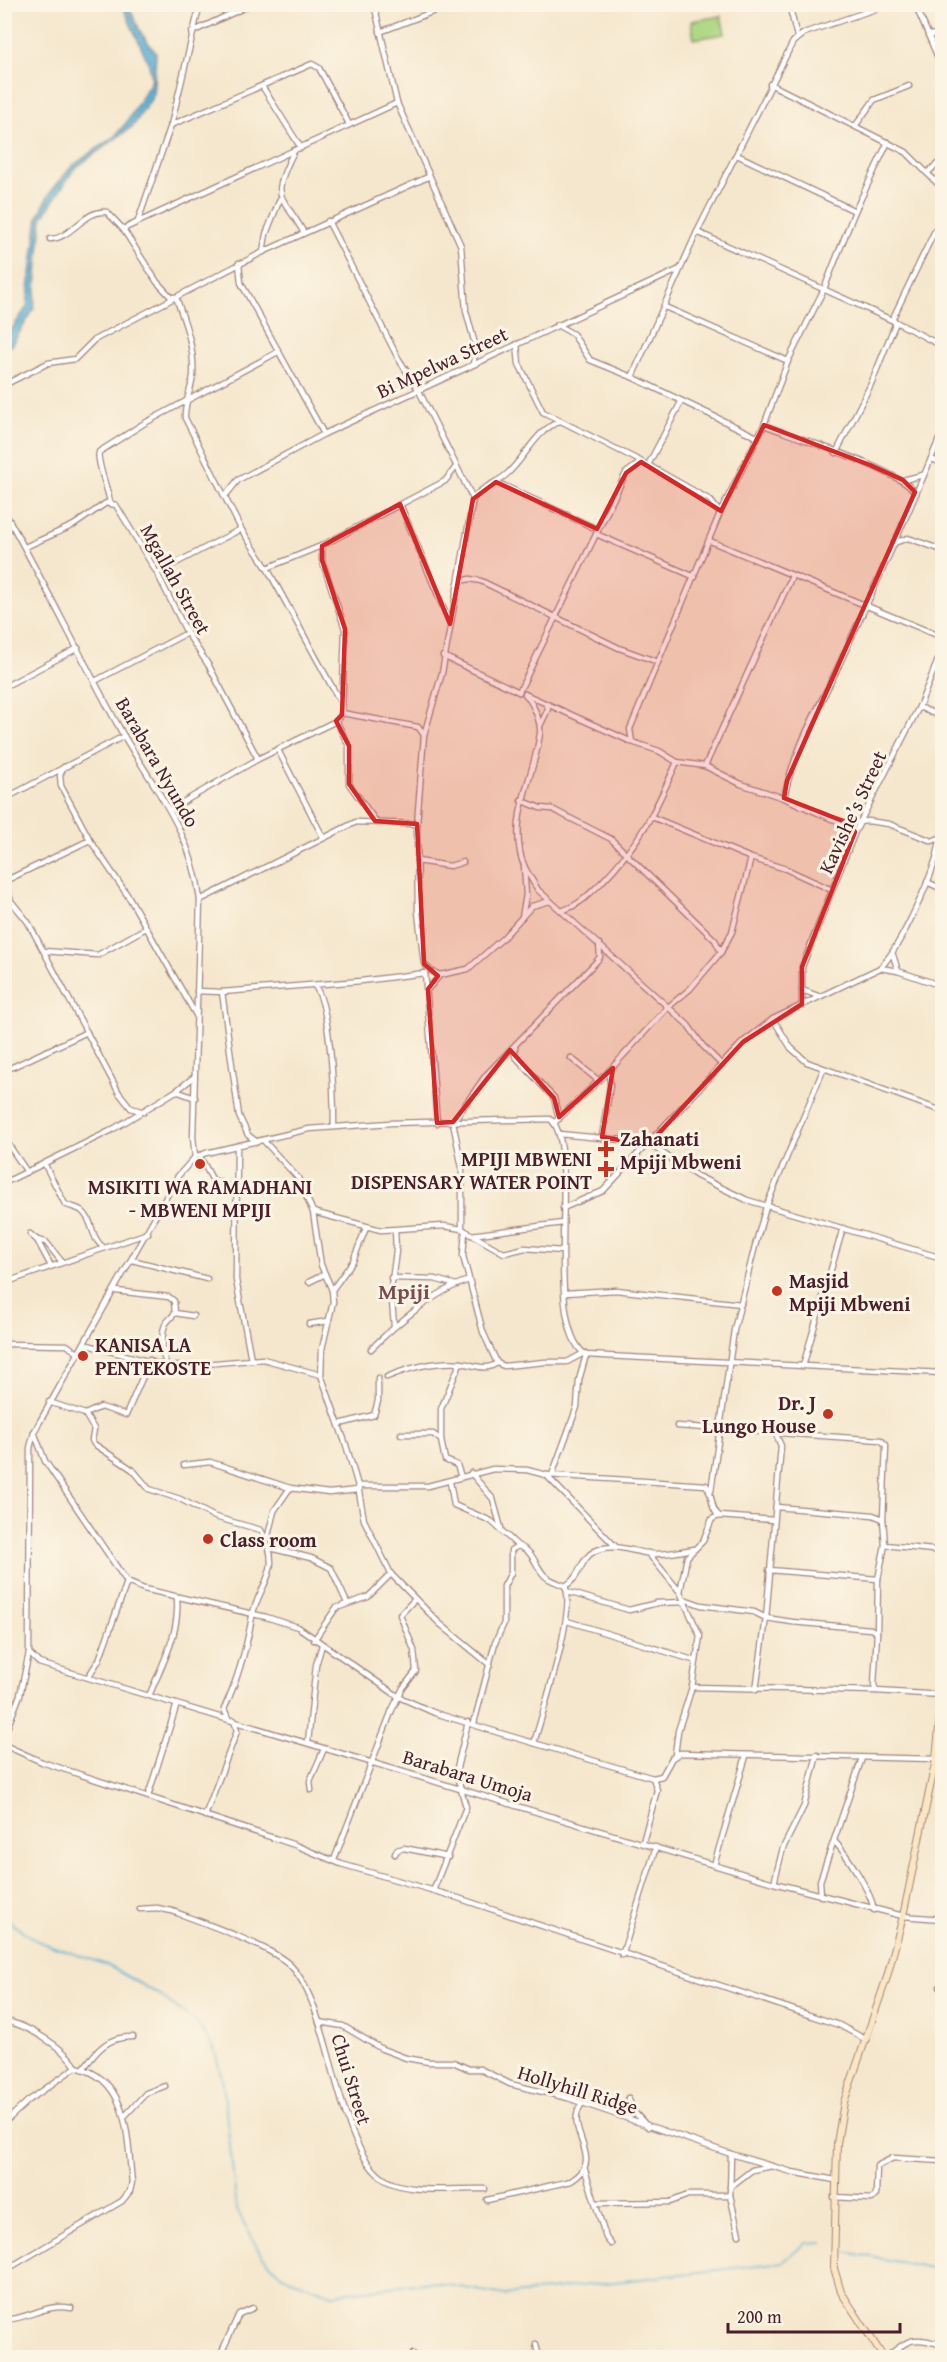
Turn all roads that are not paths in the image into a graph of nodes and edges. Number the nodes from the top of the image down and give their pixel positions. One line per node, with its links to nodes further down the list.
1 (200, 4): 8 (street)
2 (252, 4): 8 (street)
3 (375, 4): 9 (street)
4 (453, 4): 9 (street)
5 (789, 4): 12 (street)
6 (890, 4): 12 (street)
7 (915, 4): 11 (street)
8 (192, 32): 19 (street)
9 (380, 32): 17 (street)
10 (942, 34): 11 (street)
11 (928, 35): 13 (street)
12 (797, 37): 14 (street)
13 (942, 67)
14 (770, 84): 20 (street); 24 (street)
15 (909, 86): 20 (street)
16 (262, 87): 18 (street); 19 (street); 22 (street)
17 (397, 103): 18 (street); 27 (street)
18 (349, 124): 22 (street)
19 (171, 125): 32 (street)
20 (856, 125): 21 (street)
21 (888, 142): 26 (street); 30 (street)
22 (301, 148): 23 (street)
23 (294, 151): 29 (street); 32 (street)
24 (737, 155): 30 (street); 35 (street)
25 (942, 160): 26 (street)
26 (927, 173): 28 (street)
27 (428, 177): 33 (street); 50 (street)
28 (942, 188)
29 (280, 199): 36 (street); 38 (street)
30 (855, 211): 41 (street)
31 (942, 216): 44 (street)
32 (138, 220): 34 (street)
33 (327, 221): 36 (street); 53 (street)
34 (123, 230): 37 (street); 42 (street)
35 (698, 232): 40 (street); 41 (street)
36 (304, 233): 38 (street)
37 (50, 239)
38 (263, 252): 39 (street)
39 (239, 263): 42 (street); 48 (street)
40 (680, 268): 43 (street); 45 (street, Bi Mpelwa Street)
41 (824, 288): 44 (street); 49 (street)
42 (176, 297): 52 (street); 55 (street)
43 (665, 307): 49 (street); 51 (street)
44 (894, 321): 47 (street); 61 (street)
45 (557, 325): 46 (street, Bi Mpelwa Street); 51 (street)
46 (518, 344): 50 (street, Bi Mpelwa Street); 56 (street)
47 (942, 346)
48 (278, 352): 55 (street); 59 (street)
49 (788, 361): 57 (street)
50 (473, 364): 53 (street, Bi Mpelwa Street)
51 (632, 377): 54 (street)
52 (4, 385)
53 (418, 389): 59 (street, Bi Mpelwa Street); 66 (street)
54 (681, 402): 60 (street); 65 (street)
55 (184, 404): 71 (street); 73 (street)
56 (560, 421): 63 (street); 69 (street)
57 (764, 425): 60 (street); 61 (street)
58 (942, 432): 62 (street)
59 (324, 434): 71 (street, Bi Mpelwa Street)
60 (757, 437): 76 (street)
61 (836, 453): 68 (street)
62 (931, 459): 64 (street); 67 (street)
63 (641, 462): 65 (street); 79 (street)
64 (942, 463)
65 (648, 465): 76 (street)
66 (456, 467): 72 (street); 74 (street)
67 (923, 476): 68 (street); 70 (street)
68 (903, 480): 70 (street)
69 (496, 482): 72 (street); 79 (street)
70 (915, 492): 77 (street)
71 (226, 495): 78 (street)
72 (473, 499): 90 (street)
73 (110, 502): 84 (street); 87 (street, Mgallah Street)
74 (400, 504): 83 (street); 93 (street)
75 (4, 512): 84 (street, Barabara Nyundo)
76 (720, 513): 81 (street)
77 (902, 525): 80 (street); 82 (street)
78 (242, 529): 86 (street); 87 (street)
79 (597, 532): 88 (street); 92 (street)
80 (908, 538): 82 (street); 85 (street)
81 (711, 541): 88 (street); 89 (street)
82 (894, 543): 91 (street)
83 (322, 546): 86 (street); 105 (street)
84 (25, 548): 96 (street, Barabara Nyundo)
85 (942, 550)
86 (267, 568): 105 (street)
87 (157, 573): 94 (street, Mgallah Street)
88 (694, 576): 99 (street)
89 (792, 576): 91 (street); 119 (street)
90 (460, 581): 92 (street); 93 (street)
91 (867, 606): 95 (street); 121 (street)
92 (554, 617): 99 (street); 102 (street)
93 (450, 624): 98 (street)
94 (187, 633): 100 (street); 117 (street, Mgallah Street)
95 (942, 637)
96 (78, 648): 100 (street, Barabara Nyundo); 101 (street)
97 (942, 650): 106 (street, Kavishe’s Street)
98 (443, 656): 102 (street); 110 (street)
99 (658, 662): 115 (street)
100 (95, 681): 114 (street, Barabara Nyundo)
101 (4, 687)
102 (519, 692): 103 (street)
103 (525, 694): 104 (street); 111 (street)
104 (545, 704): 111 (street); 115 (street)
105 (342, 705): 107 (street)
106 (919, 707): 108 (street); 127 (street, Kavishe’s Street)
107 (342, 713): 109 (street); 112 (street)
108 (942, 717)
109 (336, 721): 116 (street); 126 (street)
110 (428, 724): 112 (street); 113 (street)
111 (540, 726): 123 (street)
112 (418, 727): 113 (street)
113 (424, 735): 129 (street)
114 (124, 736): 120 (street); 124 (street, Barabara Nyundo)
115 (632, 742): 118 (street)
116 (278, 750): 117 (street); 131 (street)
117 (258, 759): 124 (street)
118 (677, 762): 119 (street); 125 (street)
119 (705, 766): 121 (street)
120 (64, 767): 122 (street); 133 (street)
121 (784, 798): 128 (street)
122 (4, 799)
123 (521, 800): 134 (street); 138 (street)
124 (171, 809): 144 (street, Barabara Nyundo)
125 (652, 817): 134 (street); 135 (street)
126 (375, 821): 129 (street); 131 (street)
127 (860, 822): 128 (street); 130 (street, Kavishe’s Street); 132 (street)
128 (849, 823): 130 (street)
129 (417, 824): 136 (street)
130 (855, 832): 143 (street, Kavishe’s Street)
131 (323, 837): 144 (street)
132 (941, 838): 140 (street)
133 (90, 840): 139 (street); 153 (street)
134 (629, 854): 149 (street); 156 (street)
135 (751, 858): 143 (street); 156 (street)
136 (417, 861): 137 (street); 160 (street)
137 (463, 862)
138 (523, 864): 142 (street); 151 (street)
139 (5, 880): 145 (street)
140 (927, 882): 141 (street); 158 (street)
141 (942, 889)
142 (538, 890): 146 (street); 148 (street)
143 (832, 890): 169 (street, Kavishe’s Street)
144 (200, 900): 170 (street, Barabara Nyundo)
145 (11, 901): 147 (street); 155 (street)
146 (550, 902): 148 (street); 150 (street)
147 (4, 904)
148 (535, 905): 151 (street)
149 (575, 906): 150 (street); 152 (street)
150 (564, 910): 152 (street)
151 (522, 917): 164 (street)
152 (576, 921): 154 (street)
153 (146, 928): 155 (street); 176 (street)
154 (599, 944): 157 (street); 159 (street)
155 (44, 951): 178 (street)
156 (721, 952): 175 (street)
157 (611, 955): 159 (street); 175 (street)
158 (893, 956): 161 (street); 162 (street)
159 (600, 957): 179 (street)
160 (424, 964): 163 (street); 164 (street)
161 (880, 968): 162 (street); 173 (street)
162 (898, 971): 167 (street)
163 (425, 974): 165 (street); 168 (street)
164 (440, 975): 168 (street)
165 (326, 984): 166 (street); 172 (street)
166 (314, 985): 171 (street); 172 (street)
167 (942, 986)
168 (428, 989): 195 (street)
169 (802, 990): 173 (street); 174 (street, Kavishe’s Street)
170 (197, 991): 171 (street); 176 (street, Barabara Nyundo)
171 (222, 992): 202 (street)
172 (321, 993): 197 (street)
173 (818, 996): 174 (street)
174 (802, 1004): 177 (street)
175 (667, 1008): 183 (street); 186 (street)
176 (196, 1015): 187 (street, Barabara Nyundo)
177 (773, 1019): 183 (street); 184 (street)
178 (87, 1032): 185 (street); 192 (street)
179 (515, 1045): 180 (street); 181 (street)
180 (507, 1054): 181 (street); 194 (street)
181 (515, 1056): 193 (street)
182 (571, 1058): 188 (street)
183 (720, 1063): 203 (street)
184 (823, 1070): 191 (street); 210 (street)
185 (4, 1071)
186 (609, 1071): 188 (street); 199 (street)
187 (194, 1077): 189 (street); 190 (street, Barabara Nyundo)
188 (599, 1081): 193 (street)
189 (176, 1091): 190 (street); 192 (street)
190 (195, 1098): 205 (street, Barabara Nyundo)
191 (942, 1111)
192 (144, 1112): 206 (street)
193 (559, 1117): 196 (street)
194 (453, 1122): 195 (street); 196 (street); 217 (street)
195 (437, 1123): 197 (street)
196 (556, 1125): 198 (street)
197 (334, 1127): 201 (street)
198 (559, 1134): 199 (street); 211 (street)
199 (602, 1137): 203 (street)
200 (4, 1138): 207 (street)
201 (263, 1140): 202 (street); 212 (street)
202 (257, 1142): 204 (street)
203 (649, 1145): 210 (street); 211 (street)
204 (237, 1146): 205 (street); 209 (street)
205 (197, 1156): 209 (street); 218 (street)
206 (45, 1165): 207 (street); 222 (street)
207 (27, 1172): 208 (street)
208 (4, 1183)
209 (238, 1193): 249 (street)
210 (766, 1207): 215 (street); 238 (street)
211 (564, 1208): 213 (street)
212 (313, 1212): 214 (street); 228 (street)
213 (563, 1222): 220 (street); 223 (street)
214 (366, 1228): 216 (street); 235 (street)
215 (843, 1228): 224 (street); 254 (street)
216 (394, 1230): 217 (street); 229 (street)
217 (464, 1230): 220 (street); 231 (street)
218 (148, 1233): 222 (street); 225 (street)
219 (30, 1234): 221 (street)
220 (471, 1235): 223 (street)
221 (37, 1240): 226 (street); 227 (street)
222 (103, 1248): 226 (street)
223 (562, 1251): 237 (street)
224 (942, 1258)
225 (132, 1260): 230 (street); 236 (street)
226 (62, 1262): 227 (street)
227 (51, 1266): 233 (street)
228 (325, 1274): 232 (street); 235 (street)
229 (391, 1278): 234 (street); 243 (street)
230 (207, 1279)
231 (469, 1280): 234 (street); 253 (street)
232 (309, 1282)
233 (4, 1283)
234 (456, 1285): 243 (street)
235 (332, 1290): 241 (street)
236 (116, 1291): 239 (street); 245 (street)
237 (565, 1293): 238 (street); 248 (street)
238 (741, 1304): 251 (street)
239 (175, 1313): 240 (street); 255 (street)
240 (193, 1316)
241 (328, 1322): 242 (street); 257 (street)
242 (309, 1324)
243 (394, 1326): 246 (street)
244 (4, 1344): 247 (street)
245 (84, 1344): 247 (street); 250 (street)
246 (371, 1348)
247 (78, 1353): 260 (street)
248 (585, 1354): 251 (street); 253 (street); 273 (street)
249 (251, 1359): 255 (street); 257 (street)
250 (150, 1360): 255 (street); 261 (street)
251 (728, 1361): 254 (street); 264 (street)
252 (460, 1363): 253 (street); 258 (street); 269 (street)
253 (497, 1363)
254 (803, 1366): 256 (street)
255 (169, 1367)
256 (942, 1373)
257 (321, 1375): 262 (street)
258 (387, 1377)
259 (378, 1378): 262 (street)
260 (49, 1402): 261 (street); 265 (street)
261 (85, 1414): 284 (street)
262 (340, 1424): 277 (street)
263 (677, 1426): 264 (street)
264 (719, 1430): 267 (street); 278 (street)
265 (34, 1432): 297 (street); 310 (street)
266 (401, 1434): 269 (street)
267 (776, 1434): 268 (street); 270 (street)
268 (789, 1435): 270 (street); 281 (street)
269 (441, 1440): 274 (street)
270 (781, 1446): 279 (street)
271 (184, 1465): 276 (street)
272 (471, 1473): 273 (street); 274 (street); 283 (street)
273 (549, 1475): 278 (street); 288 (street)
274 (461, 1477): 275 (street)
275 (450, 1482): 277 (street); 283 (street)
276 (290, 1488): 277 (street); 284 (street)
277 (358, 1488): 295 (street)
278 (711, 1491): 280 (street)
279 (776, 1507): 281 (street); 282 (street)
280 (719, 1516): 282 (street); 290 (street)
281 (883, 1519): 286 (street)
282 (774, 1520): 294 (street)
283 (501, 1528): 285 (street)
284 (267, 1540): 289 (street)
285 (511, 1541): 287 (street); 291 (street)
286 (885, 1545): 292 (street); 296 (street)
287 (518, 1546): 291 (street); 298 (street)
288 (616, 1547): 293 (street); 298 (street)
289 (270, 1548): 303 (street); 304 (street)
290 (694, 1549): 293 (street); 299 (street)
291 (511, 1550): 313 (street)
292 (942, 1551)
293 (648, 1553): 299 (street)
294 (769, 1570): 296 (street); 305 (street)
295 (391, 1574): 301 (street); 303 (street)
296 (878, 1579): 307 (street)
297 (127, 1582): 300 (street); 315 (street)
298 (567, 1589): 302 (street); 306 (street)
299 (680, 1592): 302 (street)
300 (177, 1597): 304 (street); 319 (street)
301 (415, 1599): 313 (street); 321 (street)
302 (685, 1601): 305 (street); 311 (street)
303 (347, 1603): 308 (street)
304 (252, 1614): 308 (street); 323 (street)
305 (766, 1618): 307 (street); 317 (street)
306 (567, 1621): 311 (street); 331 (street)
307 (877, 1633): 318 (street)
308 (314, 1640): 309 (street)
309 (322, 1645): 321 (street); 330 (street)
310 (29, 1653): 312 (street, Barabara Umoja); 314 (street)
311 (696, 1661): 316 (street)
312 (39, 1663): 314 (street); 315 (street, Barabara Umoja)
313 (490, 1665): 328 (street)
314 (26, 1666): 329 (street)
315 (88, 1677): 319 (street, Barabara Umoja)
316 (692, 1687): 317 (street); 334 (street)
317 (756, 1690): 318 (street)
318 (876, 1691): 320 (street)
319 (149, 1696): 322 (street, Barabara Umoja)
320 (942, 1696): 338 (street)
321 (399, 1697): 327 (street); 339 (street)
322 (177, 1704): 324 (street, Barabara Umoja); 343 (street)
323 (224, 1709): 324 (street); 325 (street)
324 (215, 1714): 325 (street, Barabara Umoja)
325 (228, 1718): 326 (street, Barabara Umoja)
326 (234, 1720): 330 (street, Barabara Umoja); 344 (street)
327 (468, 1722): 328 (street); 341 (street)
328 (474, 1723): 331 (street)
329 (4, 1736)
330 (308, 1742): 333 (street, Barabara Umoja)
331 (534, 1743): 340 (street)
332 (4, 1745): 343 (street)
333 (324, 1749): 339 (street, Barabara Umoja); 342 (street)
334 (675, 1755): 336 (street); 340 (street)
335 (817, 1755): 336 (street); 337 (street); 352 (street)
336 (746, 1756): 351 (street)
337 (862, 1758): 338 (street); 346 (street)
338 (936, 1759): 357 (street)
339 (372, 1762): 341 (street, Barabara Umoja); 350 (street)
340 (656, 1780): 345 (street)
341 (461, 1787): 345 (street, Barabara Umoja); 349 (street)
342 (311, 1790)
343 (148, 1796): 344 (street)
344 (205, 1816): 350 (street)
345 (643, 1842): 347 (street, Barabara Umoja)
346 (835, 1842): 354 (street); 356 (street)
347 (656, 1847): 351 (street, Barabara Umoja); 359 (street)
348 (395, 1854): 349 (street)
349 (448, 1857): 353 (street)
350 (334, 1860): 353 (street)
351 (714, 1865): 352 (street, Barabara Umoja)
352 (774, 1883): 354 (street, Barabara Umoja)
353 (433, 1891): 359 (street)
354 (821, 1896): 356 (street, Barabara Umoja)
355 (140, 1910): 361 (street, Chui Street)
356 (874, 1910): 357 (street, Barabara Umoja)
357 (903, 1916): 358 (street, Barabara Umoja); 363 (street)
358 (942, 1919)
359 (622, 1955): 363 (street)
360 (4, 2020): 364 (street)
361 (319, 2022): 368 (street, Hollyhill Ridge); 378 (street, Chui Street)
362 (133, 2037): 365 (street)
363 (867, 2040): 376 (street)
364 (76, 2067): 365 (street); 370 (street)
365 (83, 2069): 369 (street)
366 (165, 2086): 369 (street)
367 (628, 2098): 371 (street)
368 (581, 2105): 371 (street, Hollyhill Ridge); 375 (street)
369 (124, 2117): 385 (street)
370 (4, 2123)
371 (648, 2127): 372 (street, Hollyhill Ridge)
372 (730, 2154): 374 (street, Hollyhill Ridge); 377 (street)
373 (942, 2161): 380 (street)
374 (774, 2166): 376 (street, Hollyhill Ridge); 377 (street)
375 (585, 2170): 381 (street); 382 (street)
376 (835, 2180): 380 (street)
377 (730, 2187): 379 (street)
378 (485, 2189)
379 (730, 2194): 382 (street); 383 (street)
380 (834, 2197): 393 (street)
381 (487, 2200)
382 (597, 2203): 384 (street)
383 (739, 2235)
384 (611, 2244)
385 (4, 2271)
386 (71, 2308): 388 (street)
387 (253, 2308): 391 (street)
388 (4, 2320)
389 (536, 2344): 392 (street)
390 (942, 2345): 393 (street)
391 (219, 2358)
392 (539, 2358)
393 (885, 2358)

